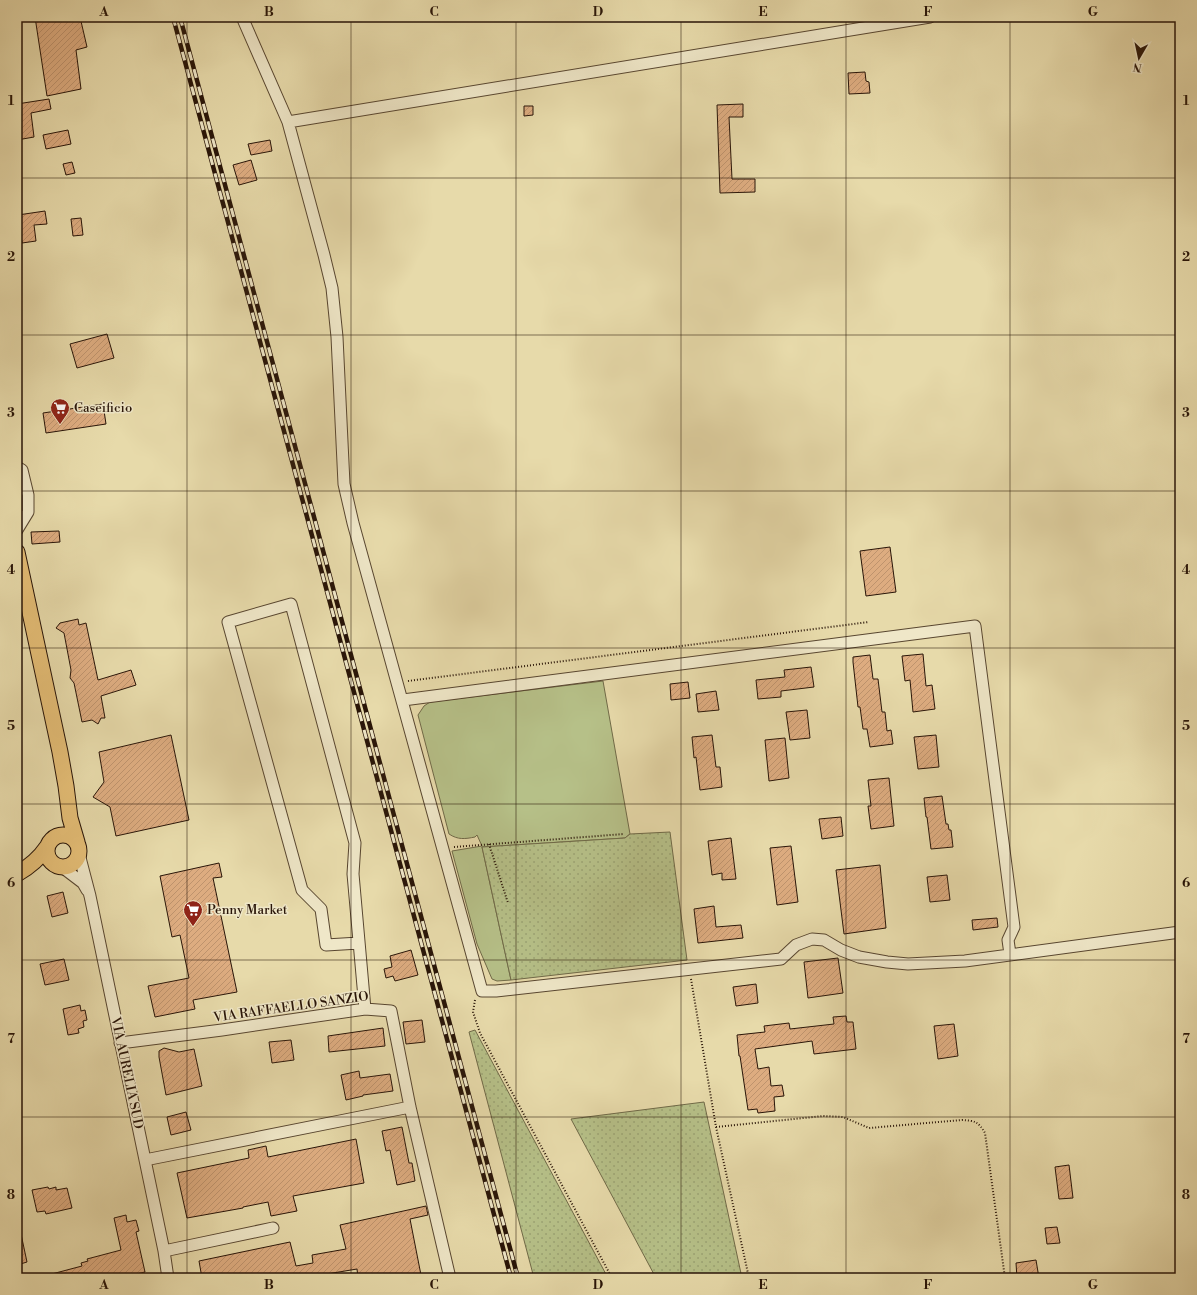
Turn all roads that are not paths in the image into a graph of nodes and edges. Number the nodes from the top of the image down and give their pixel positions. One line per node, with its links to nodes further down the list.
1 (242, 17): 3 (street)
2 (930, 17): 3 (street)
3 (288, 122): 7 (street)
4 (17, 467): 5 (street)
5 (17, 530)
6 (17, 552): 8 (main road, VIA AURELIA SUD)
7 (403, 700): 17 (street); 17 (street)
8 (60, 752): 9 (main road, VIA AURELIA SUD); 10 (main road, VIA AURELIA SUD)
9 (51, 842): 10 (main road); 11 (main road, VIA AURELIA SUD); 12 (main road)
10 (78, 848): 11 (main road); 14 (street, VIA AURELIA SUD)
11 (59, 867): 13 (main road); 14 (street, VIA AURELIA SUD)
12 (17, 874)
13 (17, 878)
14 (90, 896): 19 (street, VIA AURELIA SUD)
15 (1180, 932): 17 (street)
16 (359, 943): 16 (street); 18 (street)
17 (1010, 954)
18 (365, 1009): 19 (street, VIA RAFFAELLO SANZIO); 20 (street, VIA RAFFAELLO SANZIO)
19 (120, 1043): 21 (street, VIA AURELIA SUD)
20 (410, 1107): 21 (street); 26 (street, VIA RAFFAELLO SANZIO)
21 (145, 1160): 23 (street, VIA AURELIA SUD)
22 (273, 1228): 23 (street)
23 (164, 1251): 24 (street, VIA AURELIA SUD); 25 (street, VIA AURELIA SUD)
24 (168, 1278)
25 (175, 1278)
26 (450, 1278)

